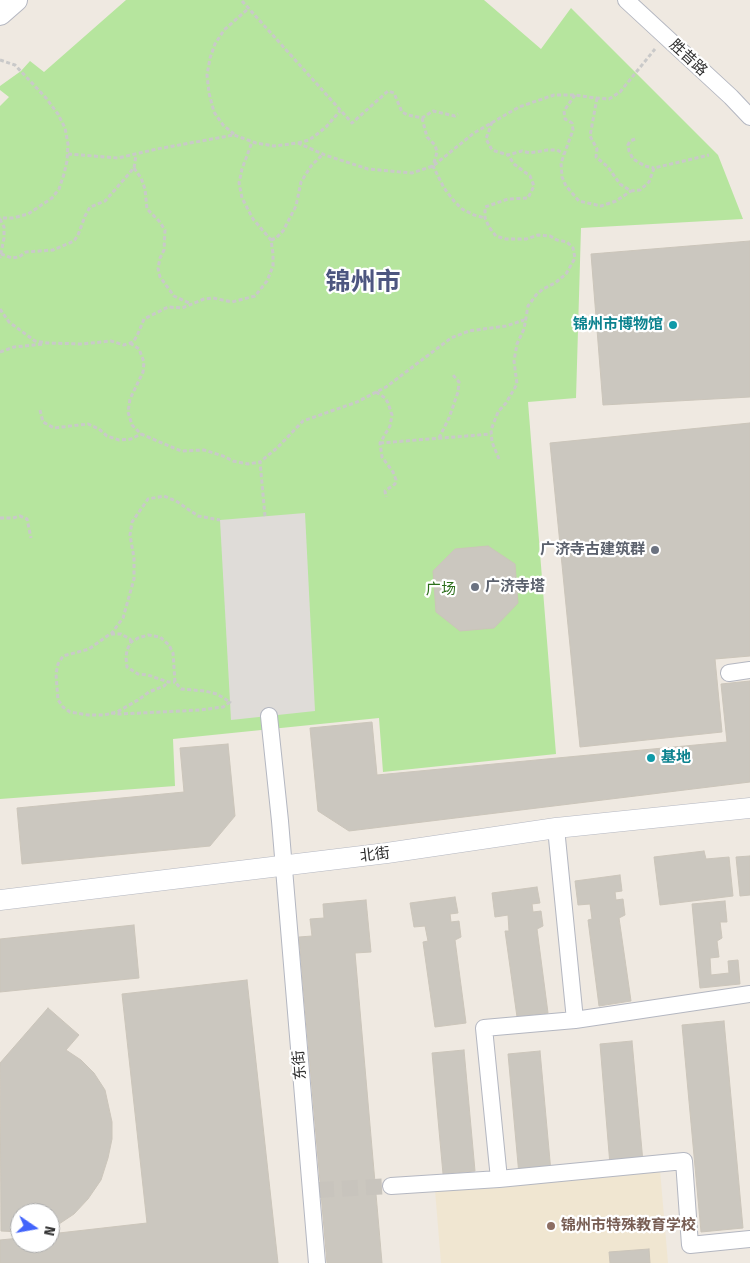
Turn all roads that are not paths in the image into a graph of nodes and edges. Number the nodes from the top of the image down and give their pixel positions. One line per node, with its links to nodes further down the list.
1 (16, 0): 3 (main road)
2 (626, 0): 4 (street, 胜昔路)
3 (0, 14)
4 (750, 117)
5 (750, 670): 6 (street)
6 (729, 672)
7 (269, 716): 10 (street, 东街)
8 (750, 808): 9 (street, 北街)
9 (556, 828): 10 (street, 北街); 13 (street)
10 (284, 866): 11 (street, 北街); 17 (street, 东街)
11 (0, 900)
12 (750, 994): 13 (street)
13 (575, 1020): 14 (street)
14 (499, 1179): 15 (street); 16 (street)
15 (391, 1186)
16 (750, 1239)
17 (317, 1263)

